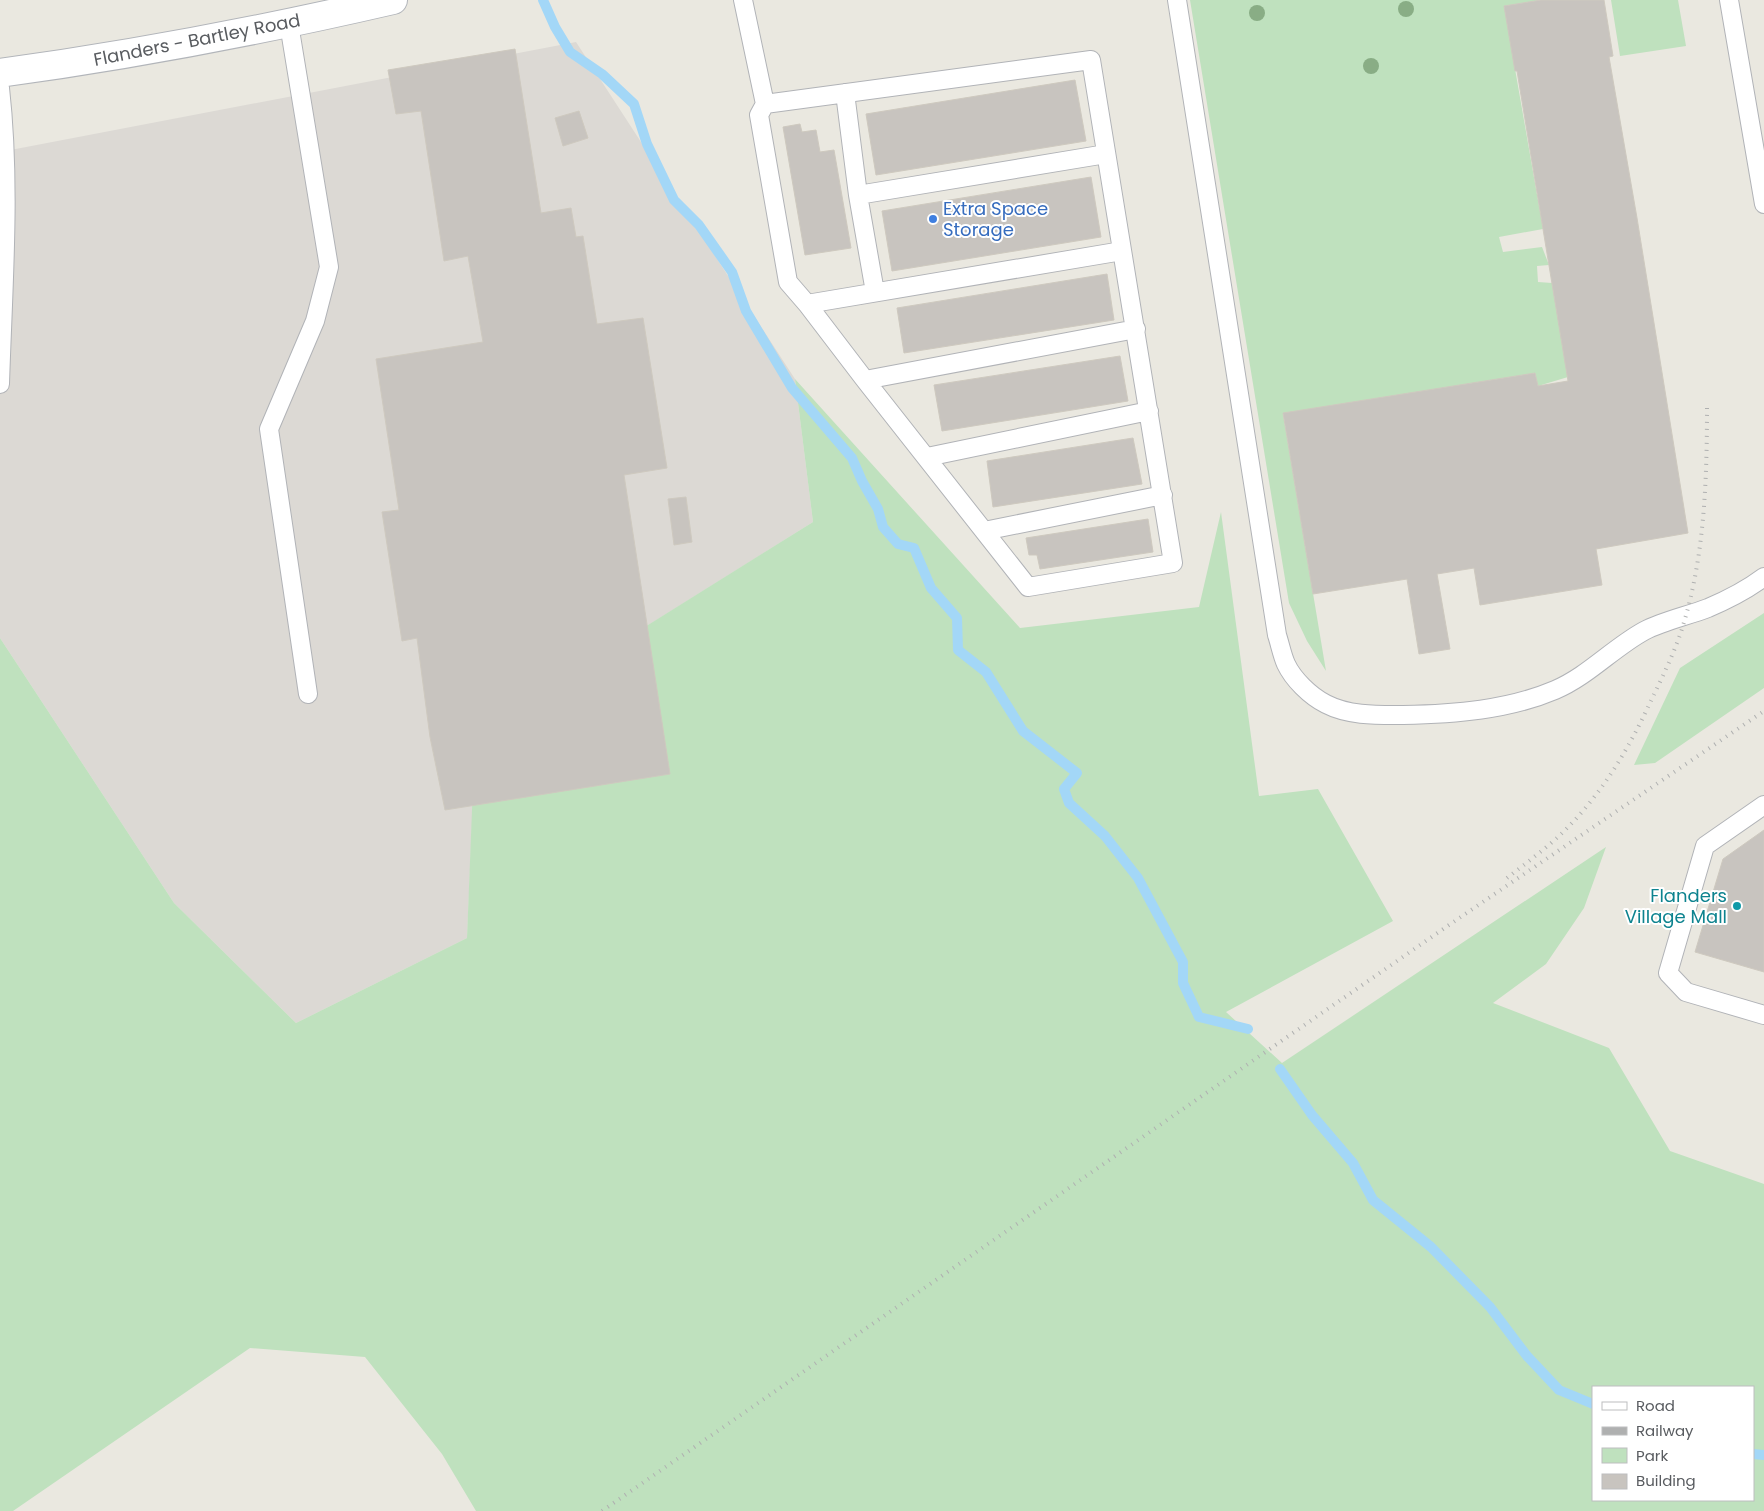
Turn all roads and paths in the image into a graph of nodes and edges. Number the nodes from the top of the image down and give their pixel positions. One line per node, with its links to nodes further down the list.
1 (393, 0): 5 (main road, Flanders - Bartley Road)
2 (742, 0): 9 (lane)
3 (1177, 0): 23 (lane)
4 (1730, 0): 12 (lane)
5 (289, 24): 6 (main road, Flanders - Bartley Road); 24 (lane)
6 (0, 73)
7 (0, 88): 18 (lane)
8 (845, 93): 9 (lane); 10 (lane); 11 (lane)
9 (765, 104): 15 (lane)
10 (1106, 154): 11 (lane); 13 (lane)
11 (858, 195): 14 (lane)
12 (1764, 204)
13 (1122, 251): 14 (lane); 16 (lane)
14 (875, 292): 15 (lane)
15 (807, 304): 17 (lane)
16 (1136, 329): 17 (lane); 19 (lane)
17 (865, 380): 20 (lane)
18 (0, 384)
19 (1149, 412): 20 (lane); 21 (lane)
20 (927, 457): 22 (lane)
21 (1163, 495): 22 (lane); 22 (lane)
22 (984, 531)
23 (1764, 577)
24 (308, 694)
25 (1764, 805): 26 (lane)
26 (1764, 1015)

